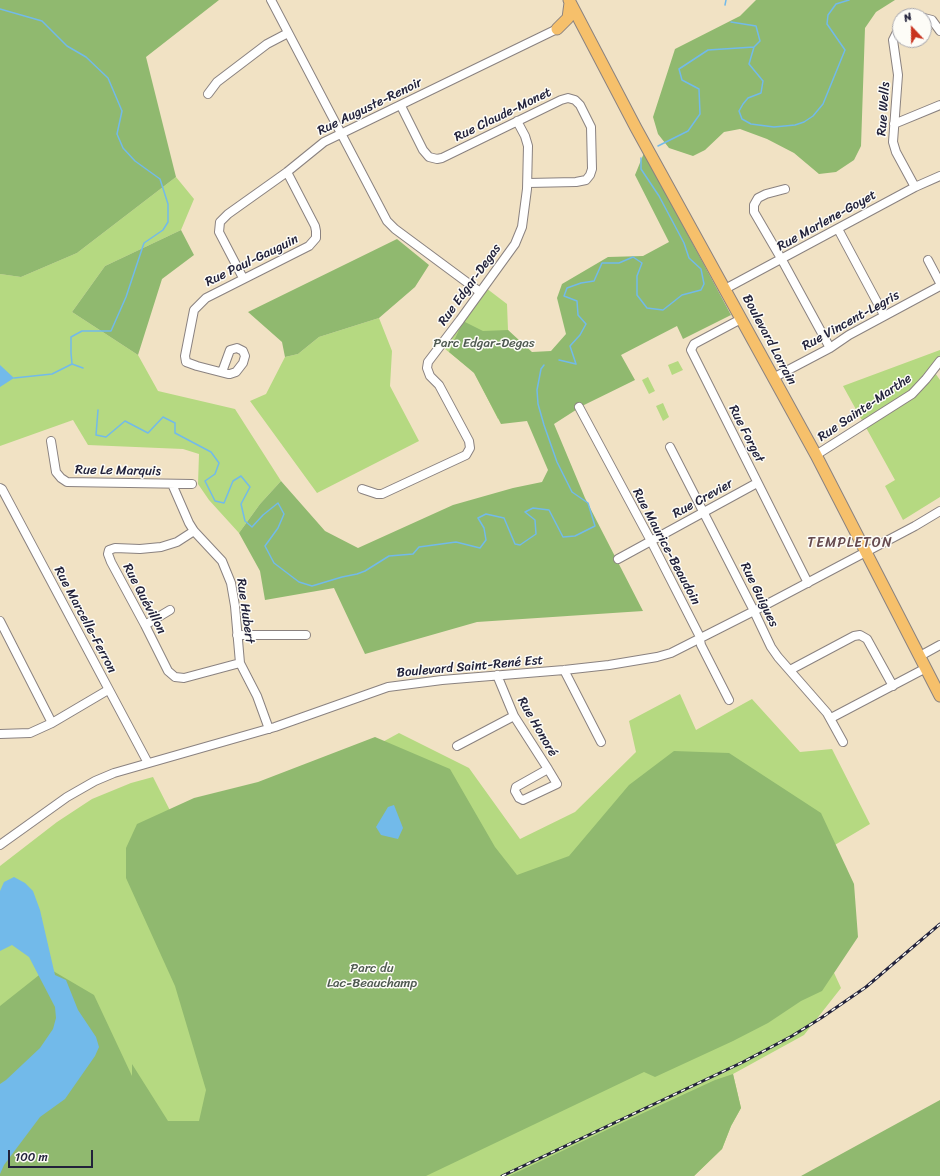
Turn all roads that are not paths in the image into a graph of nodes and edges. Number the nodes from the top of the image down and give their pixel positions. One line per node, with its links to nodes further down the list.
1 (271, 0): 6 (street)
2 (569, 1): 4 (main road); 7 (main road, Boulevard Lorrain)
3 (932, 20): 5 (street)
4 (557, 29): 7 (main road); 10 (street, Rue Auguste-Renoir)
5 (940, 31)
6 (288, 32): 9 (street); 14 (street)
7 (586, 33): 26 (main road, Boulevard Lorrain)
8 (894, 48): 13 (street, Rue Wells)
9 (208, 94)
10 (401, 106): 12 (street, Rue Claude-Monet); 14 (street, Rue Auguste-Renoir)
11 (940, 106): 13 (street)
12 (517, 122): 17 (street, Rue Edgar-Degas); 17 (street, Rue Claude-Monet)
13 (894, 124): 18 (street, Rue Wells)
14 (341, 135): 15 (street, Rue Auguste-Renoir); 27 (street)
15 (287, 172): 23 (street, Rue Auguste-Renoir); 23 (street, Rue Paul-Gauguin)
16 (940, 176): 18 (street, Rue Marlene-Goyet)
17 (528, 183): 27 (street, Rue Edgar-Degas)
18 (915, 187): 20 (street, Rue Marlene-Goyet)
19 (785, 189): 21 (street)
20 (838, 229): 21 (street, Rue Marlene-Goyet); 28 (street)
21 (782, 260): 26 (street, Rue Marlene-Goyet); 30 (street)
22 (928, 260): 24 (street)
23 (243, 278): 32 (street, Rue Paul-Gauguin)
24 (940, 282)
25 (940, 286): 28 (street, Rue Vincent-Legris)
26 (726, 290): 29 (main road, Boulevard Lorrain)
27 (480, 292): 42 (street, Rue Edgar-Degas)
28 (884, 315): 30 (street, Rue Vincent-Legris)
29 (741, 319): 33 (main road, Boulevard Lorrain); 38 (street, Rue Forget)
30 (830, 348): 33 (street, Rue Vincent-Legris)
31 (940, 360): 37 (street, Rue Sainte-Marthe)
32 (222, 372)
33 (773, 378): 37 (main road, Boulevard Lorrain)
34 (579, 407): 46 (street, Rue Maurice-Beaudoin)
35 (51, 441): 39 (street, Rue Le Marquis)
36 (670, 448): 44 (street, Rue Guigues)
37 (816, 456): 47 (main road, Boulevard Lorrain)
38 (757, 483): 44 (street, Rue Crevier); 49 (street, Rue Forget)
39 (172, 484): 40 (street, Rue Le Marquis); 45 (street, Rue Hubert)
40 (192, 484)
41 (0, 488): 65 (street, Rue Marcelle-Ferron)
42 (362, 489)
43 (940, 511): 47 (street, Boulevard Saint-René Est)
44 (704, 512): 46 (street, Rue Crevier); 51 (street, Rue Guigues)
45 (194, 531): 53 (street, Rue Quévillon); 54 (street, Rue Hubert)
46 (651, 541): 48 (street, Rue Crevier); 56 (street, Rue Maurice-Beaudoin)
47 (865, 552): 49 (street, Boulevard Saint-René Est); 58 (main road, Boulevard Lorrain)
48 (618, 559)
49 (808, 582): 51 (street, Boulevard Saint-René Est)
50 (170, 610): 53 (street)
51 (754, 611): 56 (street, Boulevard Saint-René Est); 62 (street, Rue Guigues)
52 (0, 621): 70 (street)
53 (145, 625): 59 (street, Rue Quévillon)
54 (237, 635): 55 (street); 59 (street, Rue Hubert)
55 (306, 635)
56 (699, 640): 61 (street, Boulevard Saint-René Est); 67 (street, Rue Maurice-Beaudoin)
57 (940, 645): 58 (street)
58 (920, 656): 60 (main road, Boulevard Lorrain)
59 (240, 663): 71 (street, Rue Hubert)
60 (926, 668): 64 (street); 66 (main road, Boulevard Lorrain)
61 (564, 670): 63 (street, Boulevard Saint-René Est); 73 (street)
62 (790, 670): 64 (street); 69 (street, Rue Guigues)
63 (497, 675): 68 (street, Rue Honoré); 71 (street, Boulevard Saint-René Est)
64 (893, 686): 69 (street)
65 (108, 690): 70 (street); 76 (street, Rue Marcelle-Ferron)
66 (940, 696)
67 (728, 700)
68 (514, 716): 75 (street); 77 (street, Rue Honoré)
69 (831, 718): 74 (street, Rue Guigues)
70 (52, 723): 72 (street)
71 (269, 729): 76 (street, Boulevard Saint-René Est)
72 (0, 734)
73 (601, 742)
74 (843, 742)
75 (457, 746)
76 (148, 763): 78 (street, Boulevard Saint-René Est)
77 (548, 769): 77 (street, Rue Honoré)
78 (0, 844)

